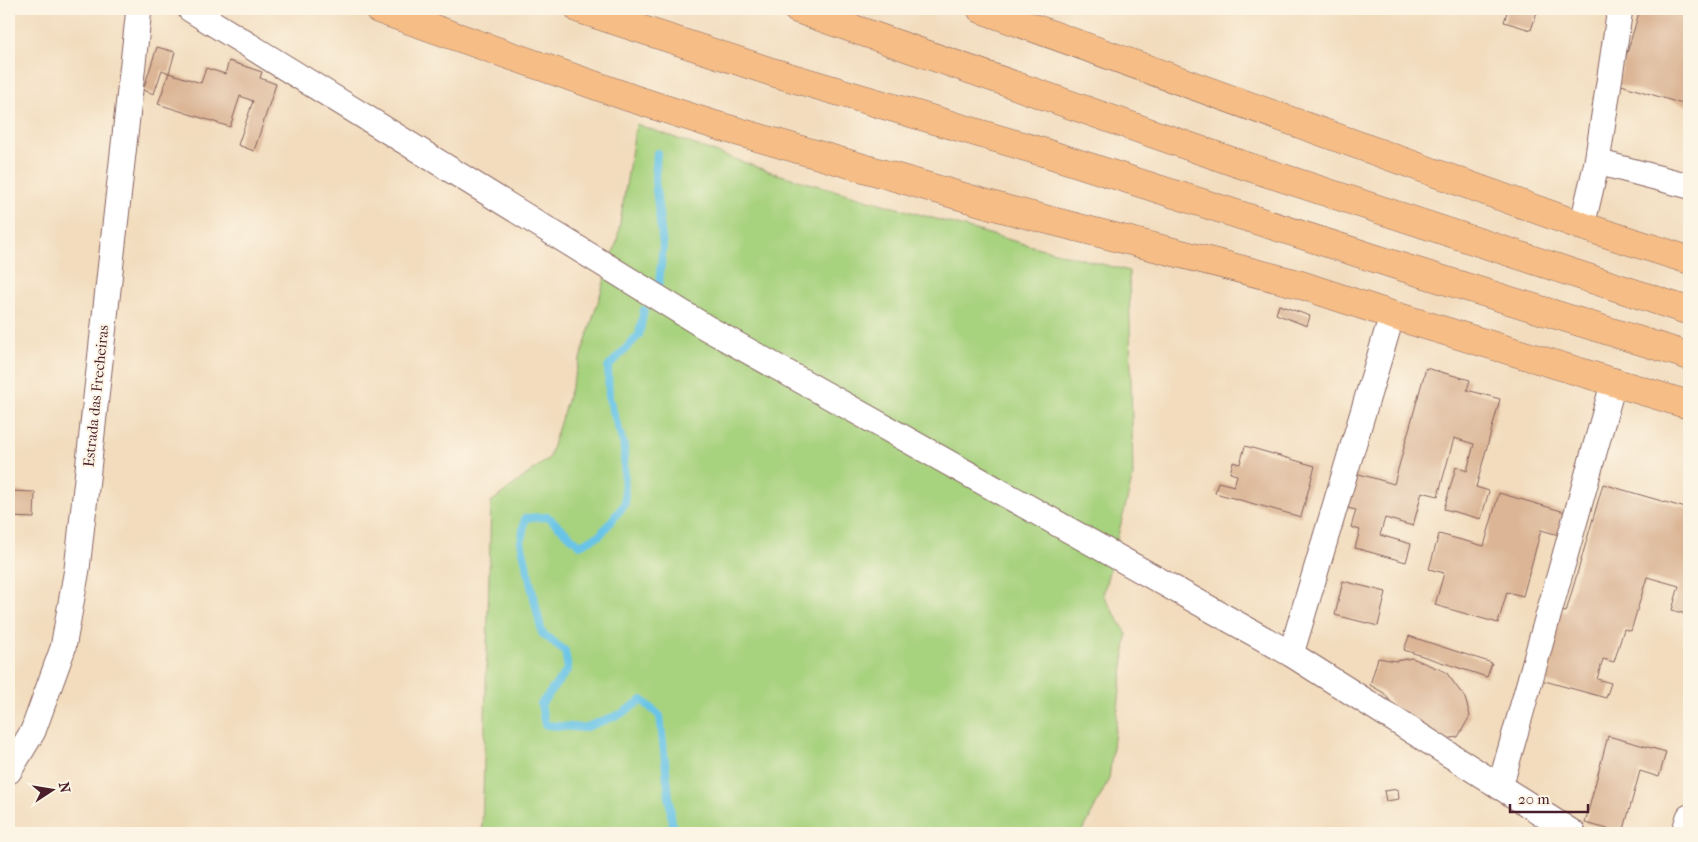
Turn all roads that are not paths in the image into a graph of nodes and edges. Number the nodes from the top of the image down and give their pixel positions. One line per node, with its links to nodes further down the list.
1 (139, 9): 18 (street, Estrada das Frecheiras)
2 (190, 9): 17 (street)
3 (378, 9): 13 (highway)
4 (579, 9): 14 (highway)
5 (797, 9): 12 (highway)
6 (982, 9): 10 (highway)
7 (1620, 9): 8 (street)
8 (1597, 162): 9 (street); 10 (street)
9 (1689, 186)
10 (1582, 226): 11 (highway)
11 (1689, 260)
12 (1689, 311)
13 (1392, 315): 15 (highway); 17 (street)
14 (1689, 356)
15 (1614, 381): 16 (highway); 19 (street)
16 (1689, 405)
17 (1291, 654): 19 (street)
18 (9, 771)
19 (1500, 787): 21 (street)
20 (1689, 817): 22 (street)
21 (1573, 833)
22 (1684, 833)

